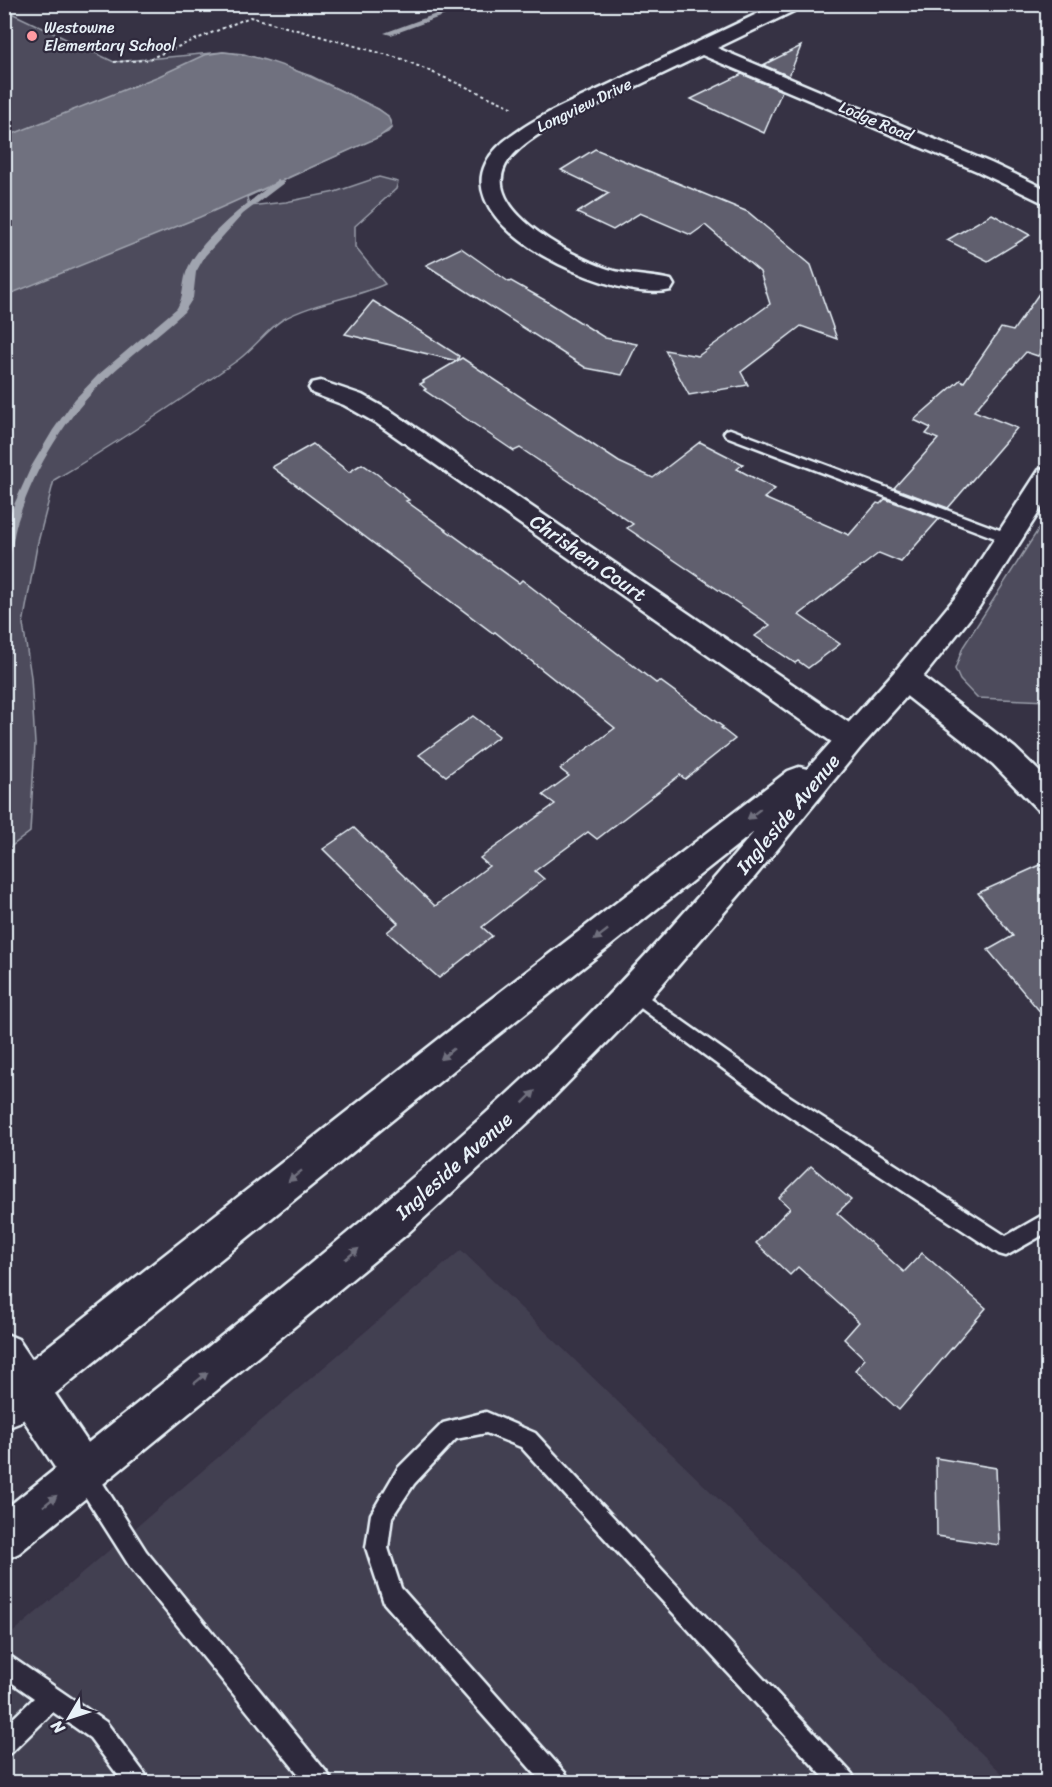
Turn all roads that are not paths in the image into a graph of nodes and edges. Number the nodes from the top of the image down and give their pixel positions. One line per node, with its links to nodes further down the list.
1 (794, 4): 2 (street, Longview Drive)
2 (702, 48): 3 (street, Lodge Road); 4 (street, Longview Drive)
3 (1047, 199)
4 (663, 285)
5 (321, 388): 10 (street, Chrishem Court)
6 (730, 433): 8 (lane)
7 (1047, 476): 8 (street, Ingleside Avenue)
8 (1008, 538): 9 (street, Ingleside Avenue)
9 (905, 679): 10 (street, Ingleside Avenue); 11 (street)
10 (850, 739): 12 (street, Ingleside Avenue); 15 (street, Ingleside Avenue, one-way to 15)
11 (1047, 800)
12 (633, 993): 13 (lane); 16 (street, Ingleside Avenue, one-way to 12)
13 (1047, 1221)
14 (4, 1353): 15 (street)
15 (17, 1399): 16 (street)
16 (84, 1474): 17 (street, Ingleside Avenue, one-way to 16); 22 (lane)
17 (4, 1538)
18 (4, 1663): 19 (lane)
19 (52, 1697): 20 (lane); 21 (lane)
20 (4, 1744)
21 (137, 1782)
22 (320, 1782)
23 (558, 1782): 24 (lane)
24 (844, 1782)

